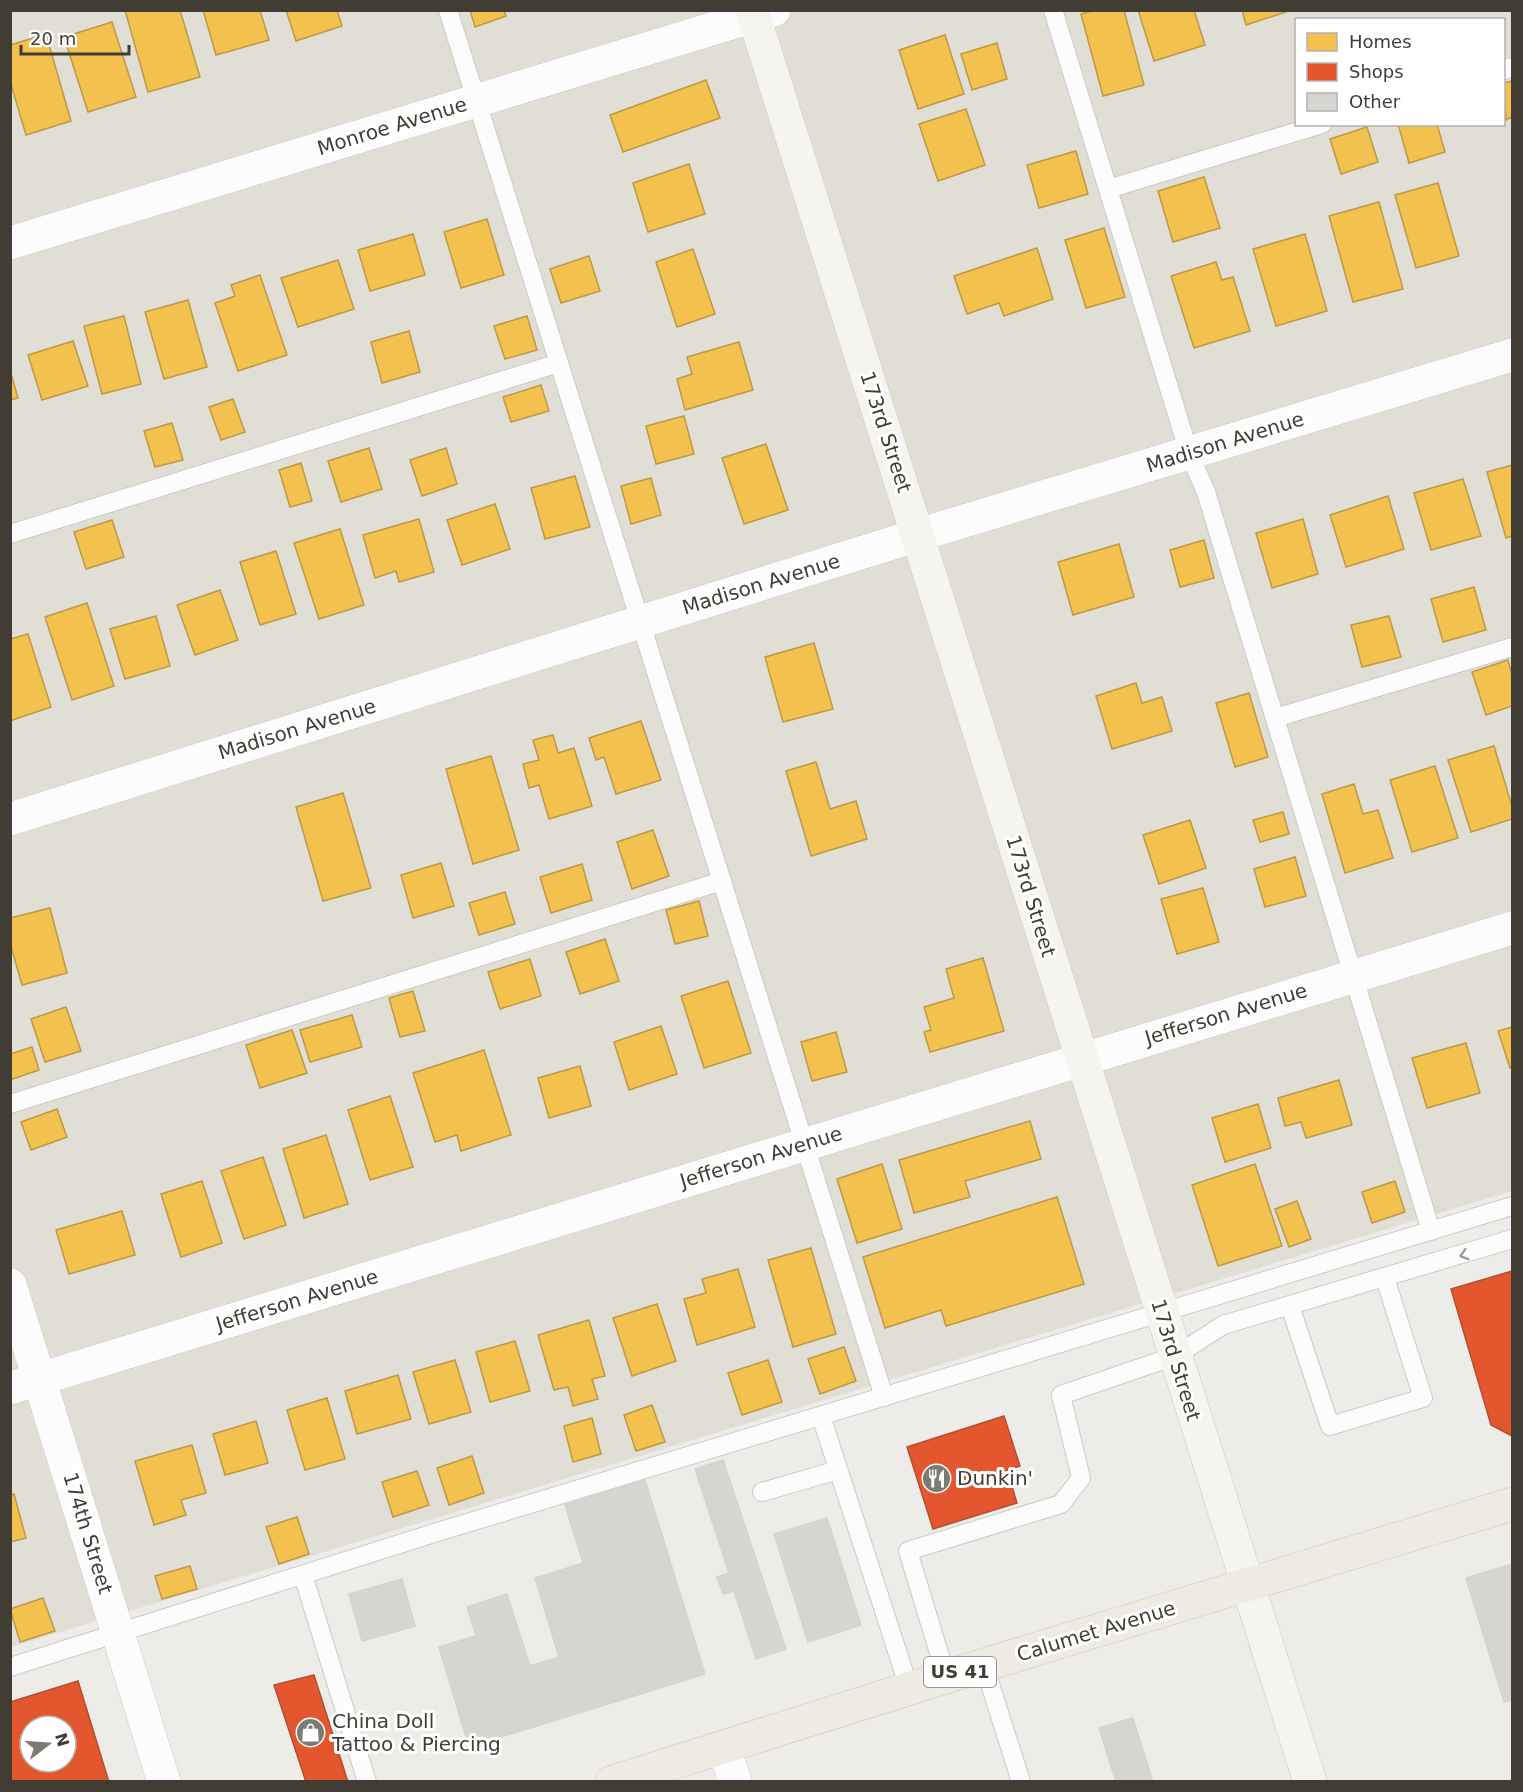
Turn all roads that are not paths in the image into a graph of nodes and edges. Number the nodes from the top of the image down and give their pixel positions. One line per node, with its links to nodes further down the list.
1 (448, 10): 4 (lane)
2 (1053, 10): 6 (lane)
3 (760, 13): 4 (street, Monroe Avenue); 12 (street, 173rd Street)
4 (476, 100): 7 (street, Monroe Avenue); 9 (lane)
5 (1315, 126): 6 (lane)
6 (1108, 189): 10 (lane)
7 (10, 243)
8 (1512, 355): 10 (street, Madison Avenue)
9 (559, 363): 11 (lane); 13 (lane)
10 (1189, 453): 12 (street, Madison Avenue); 15 (lane)
11 (10, 534)
12 (918, 535): 13 (street, Madison Avenue); 20 (street, 173rd Street)
13 (641, 621): 16 (street, Madison Avenue); 17 (lane)
14 (1512, 647): 15 (lane)
15 (1275, 718): 19 (lane)
16 (10, 819)
17 (722, 880): 21 (lane); 22 (lane)
18 (1512, 928): 19 (street, Jefferson Avenue)
19 (1353, 976): 20 (street, Jefferson Avenue); 24 (lane)
20 (1082, 1058): 22 (street, Jefferson Avenue); 29 (street, 173rd Street)
21 (10, 1104)
22 (805, 1143): 31 (street, Jefferson Avenue); 32 (lane)
23 (1512, 1206): 24 (lane)
24 (1431, 1231): 29 (lane)
25 (1512, 1239): 26 (lane, one-way to 26)
26 (1385, 1278): 28 (lane); 28 (lane)
27 (10, 1285): 31 (street, 174th Street)
28 (1290, 1306): 30 (lane)
29 (1162, 1313): 30 (street, 173rd Street); 32 (lane)
30 (1175, 1356): 38 (street, 173rd Street); 42 (lane)
31 (25, 1384): 39 (street, 174th Street)
32 (884, 1397): 33 (lane)
33 (821, 1416): 34 (lane); 37 (lane)
34 (838, 1470): 35 (lane); 43 (lane)
35 (762, 1492)
36 (1512, 1504): 38 (main road, Calumet Avenue / US 41)
37 (303, 1575): 39 (lane); 46 (lane)
38 (1247, 1585): 40 (main road, Calumet Avenue / US 41); 50 (street, 173rd Street)
39 (119, 1634): 41 (lane); 45 (street, 174th Street)
40 (984, 1665): 42 (main road, Calumet Avenue / US 41); 49 (lane)
41 (10, 1667)
42 (946, 1677): 43 (main road, Calumet Avenue / US 41)
43 (909, 1688): 44 (main road, Calumet Avenue / US 41)
44 (724, 1747): 47 (main road, Calumet Avenue / US 41); 48 (street)
45 (164, 1782)
46 (368, 1782)
47 (612, 1782)
48 (735, 1782)
49 (1021, 1782)
50 (1310, 1782)

